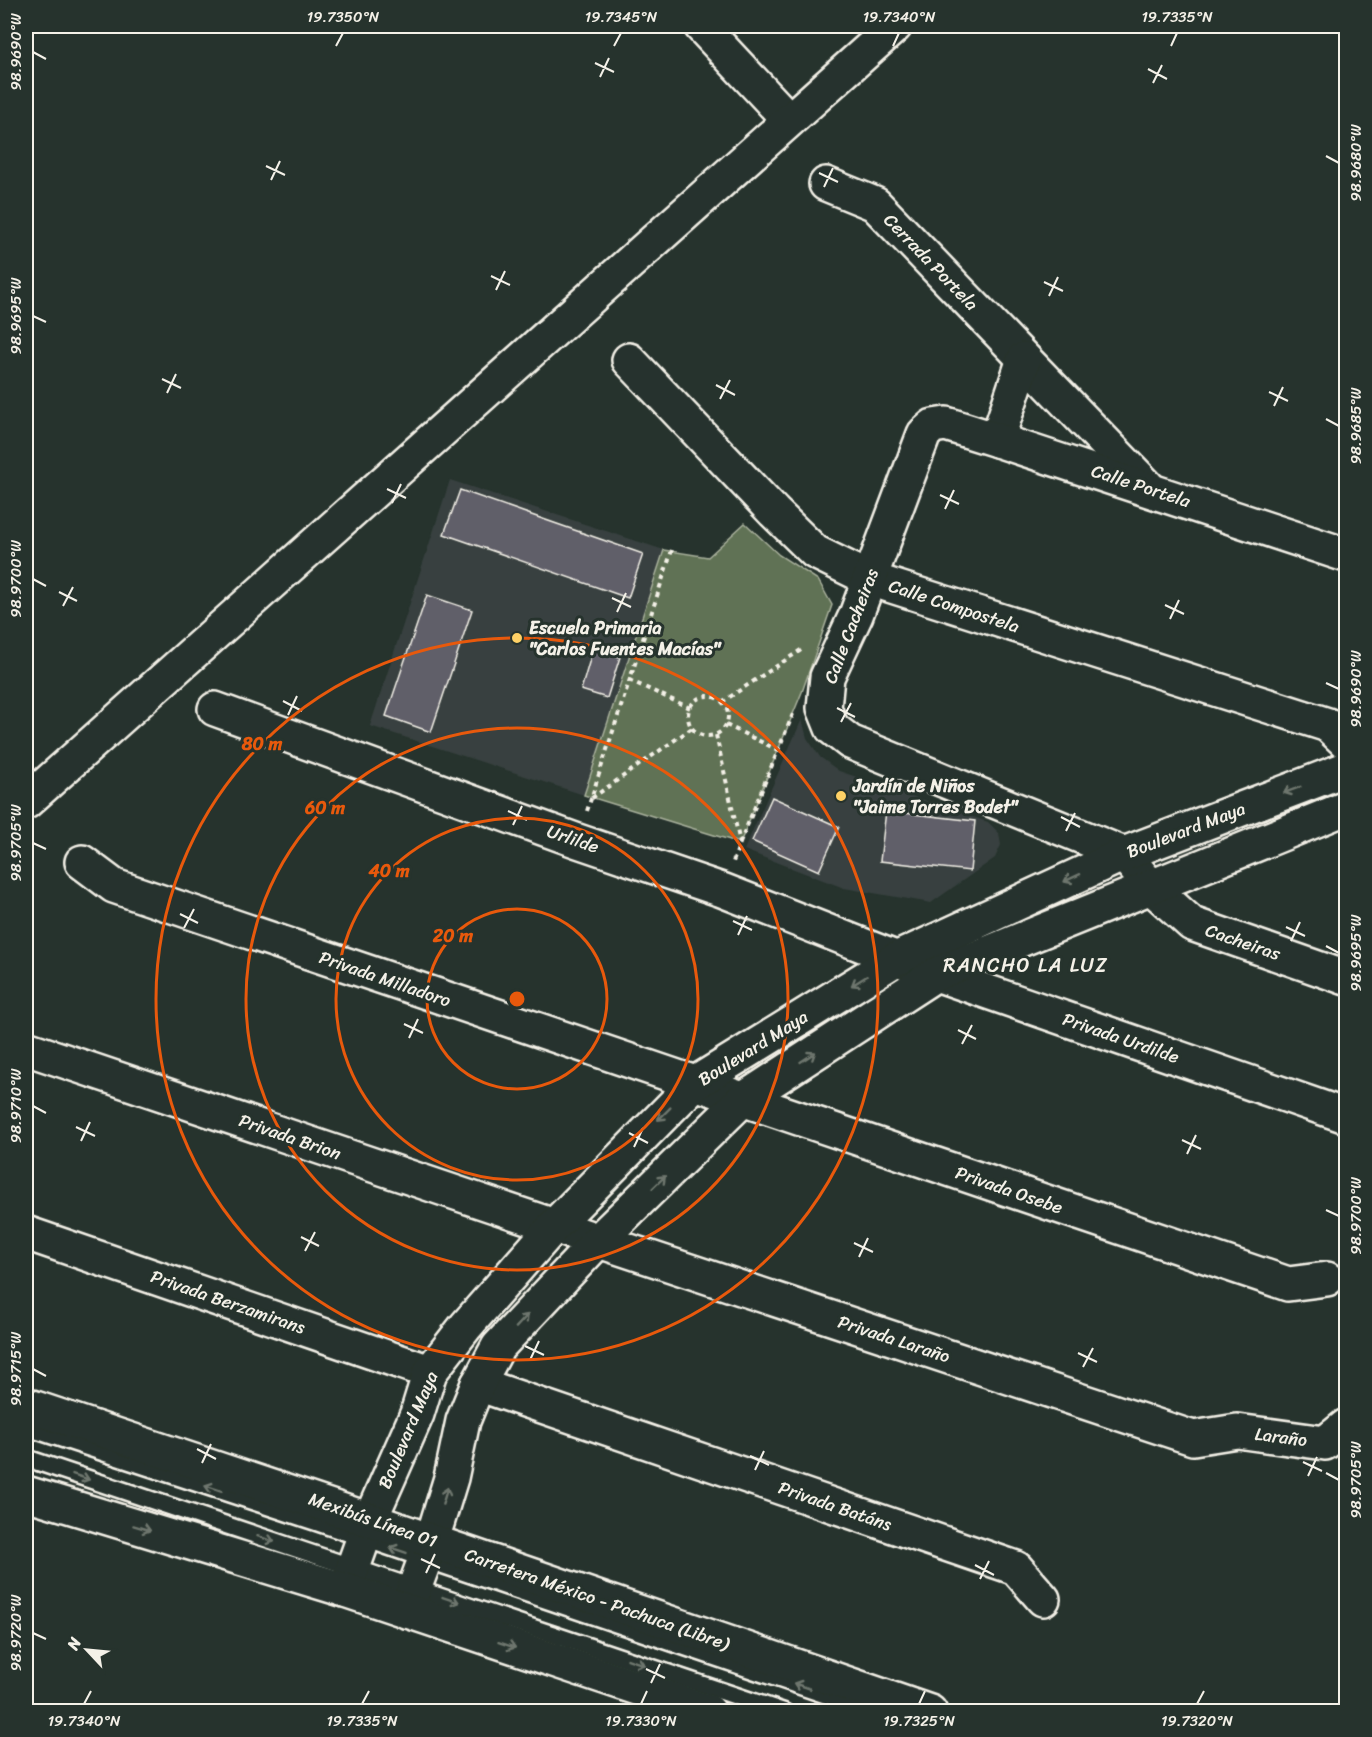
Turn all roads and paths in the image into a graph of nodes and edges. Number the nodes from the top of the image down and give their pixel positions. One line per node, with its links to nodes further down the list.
1 (701, 26): 3 (street)
2 (895, 26): 3 (street)
3 (789, 120): 26 (street)
4 (826, 184): 5 (street, Cerrada Portela)
5 (1024, 359): 8 (street); 9 (street, Cerrada Portela)
6 (629, 360): 12 (street, Calle Compostela)
7 (933, 426): 8 (street, Calle Portela); 12 (street, Calle Cacheiras)
8 (997, 440): 9 (street, Calle Portela)
9 (1151, 489): 11 (street, Calle Portela)
10 (672, 550): 14 (path)
11 (1347, 555)
12 (870, 579): 22 (street, Calle Compostela); 30 (street, Calle Cacheiras)
13 (808, 646): 15 (path)
14 (629, 680): 16 (path); 25 (path)
15 (722, 702): 16 (path); 19 (path)
16 (690, 708): 20 (path)
17 (215, 710): 28 (street, Urlilde)
18 (794, 711): 23 (path)
19 (726, 726): 21 (path); 23 (path)
20 (692, 728): 21 (path); 25 (path)
21 (716, 735): 29 (path)
22 (1347, 742)
23 (778, 750): 29 (path)
24 (1347, 769): 30 (street, Boulevard Maya, one-way to 30)
25 (590, 800): 28 (path)
26 (26, 802)
27 (1347, 808): 32 (street, Boulevard Maya)
28 (578, 841): 33 (street, Urlilde)
29 (740, 843): 33 (path)
30 (1124, 854): 32 (street, Calle Cacheiras); 34 (street, Boulevard Maya, one-way to 34)
31 (82, 862): 38 (street, Privada Milladoro)
32 (1150, 886): 35 (street, Boulevard Maya); 36 (street, Cacheiras)
33 (722, 890): 34 (street, Urlilde)
34 (896, 959): 35 (street, Privada Urdilde); 38 (street, Boulevard Maya, one-way to 38)
35 (936, 974): 39 (street, Boulevard Maya, one-way to 35); 40 (street, Privada Urdilde)
36 (1347, 978)
37 (26, 1048): 41 (street, Privada Brion)
38 (694, 1084): 39 (street, Privada Osebe); 41 (street, Boulevard Maya, one-way to 41)
39 (742, 1100): 43 (street, Boulevard Maya, one-way to 39); 44 (street, Privada Osebe)
40 (1347, 1116)
41 (554, 1226): 43 (street, Privada Laraño); 45 (street, Boulevard Maya)
42 (26, 1233): 45 (street, Privada Berzamirans)
43 (598, 1241): 46 (street, Boulevard Maya, one-way to 43); 49 (street, Privada Laraño)
44 (1327, 1279)
45 (430, 1372): 53 (street, Boulevard Maya)
46 (478, 1384): 54 (street, Boulevard Maya, one-way to 46); 55 (street, Privada Batáns)
47 (26, 1405): 53 (street, Carretera México - Pachuca (Libre))
48 (26, 1427): 53 (lane, Mexibús Línea 01, one-way to 48)
49 (1237, 1431): 50 (street, Laraño)
50 (1336, 1434)
51 (26, 1458): 53 (lane, one-way to 53)
52 (31, 1499): 53 (street, Carretera México - Pachuca (Libre), one-way to 53)
53 (358, 1554): 54 (street, Carretera México - Pachuca (Libre), one-way to 53); 54 (street, Carretera México - Pachuca (Libre))
54 (419, 1575): 56 (street, Carretera México - Pachuca (Libre), one-way to 56); 57 (lane, one-way to 57); 58 (lane, Mexibús Línea 01, one-way to 54); 59 (street, Carretera México - Pachuca (Libre))
55 (1043, 1599)
56 (709, 1712)
57 (784, 1712)
58 (877, 1712)
59 (930, 1712)

